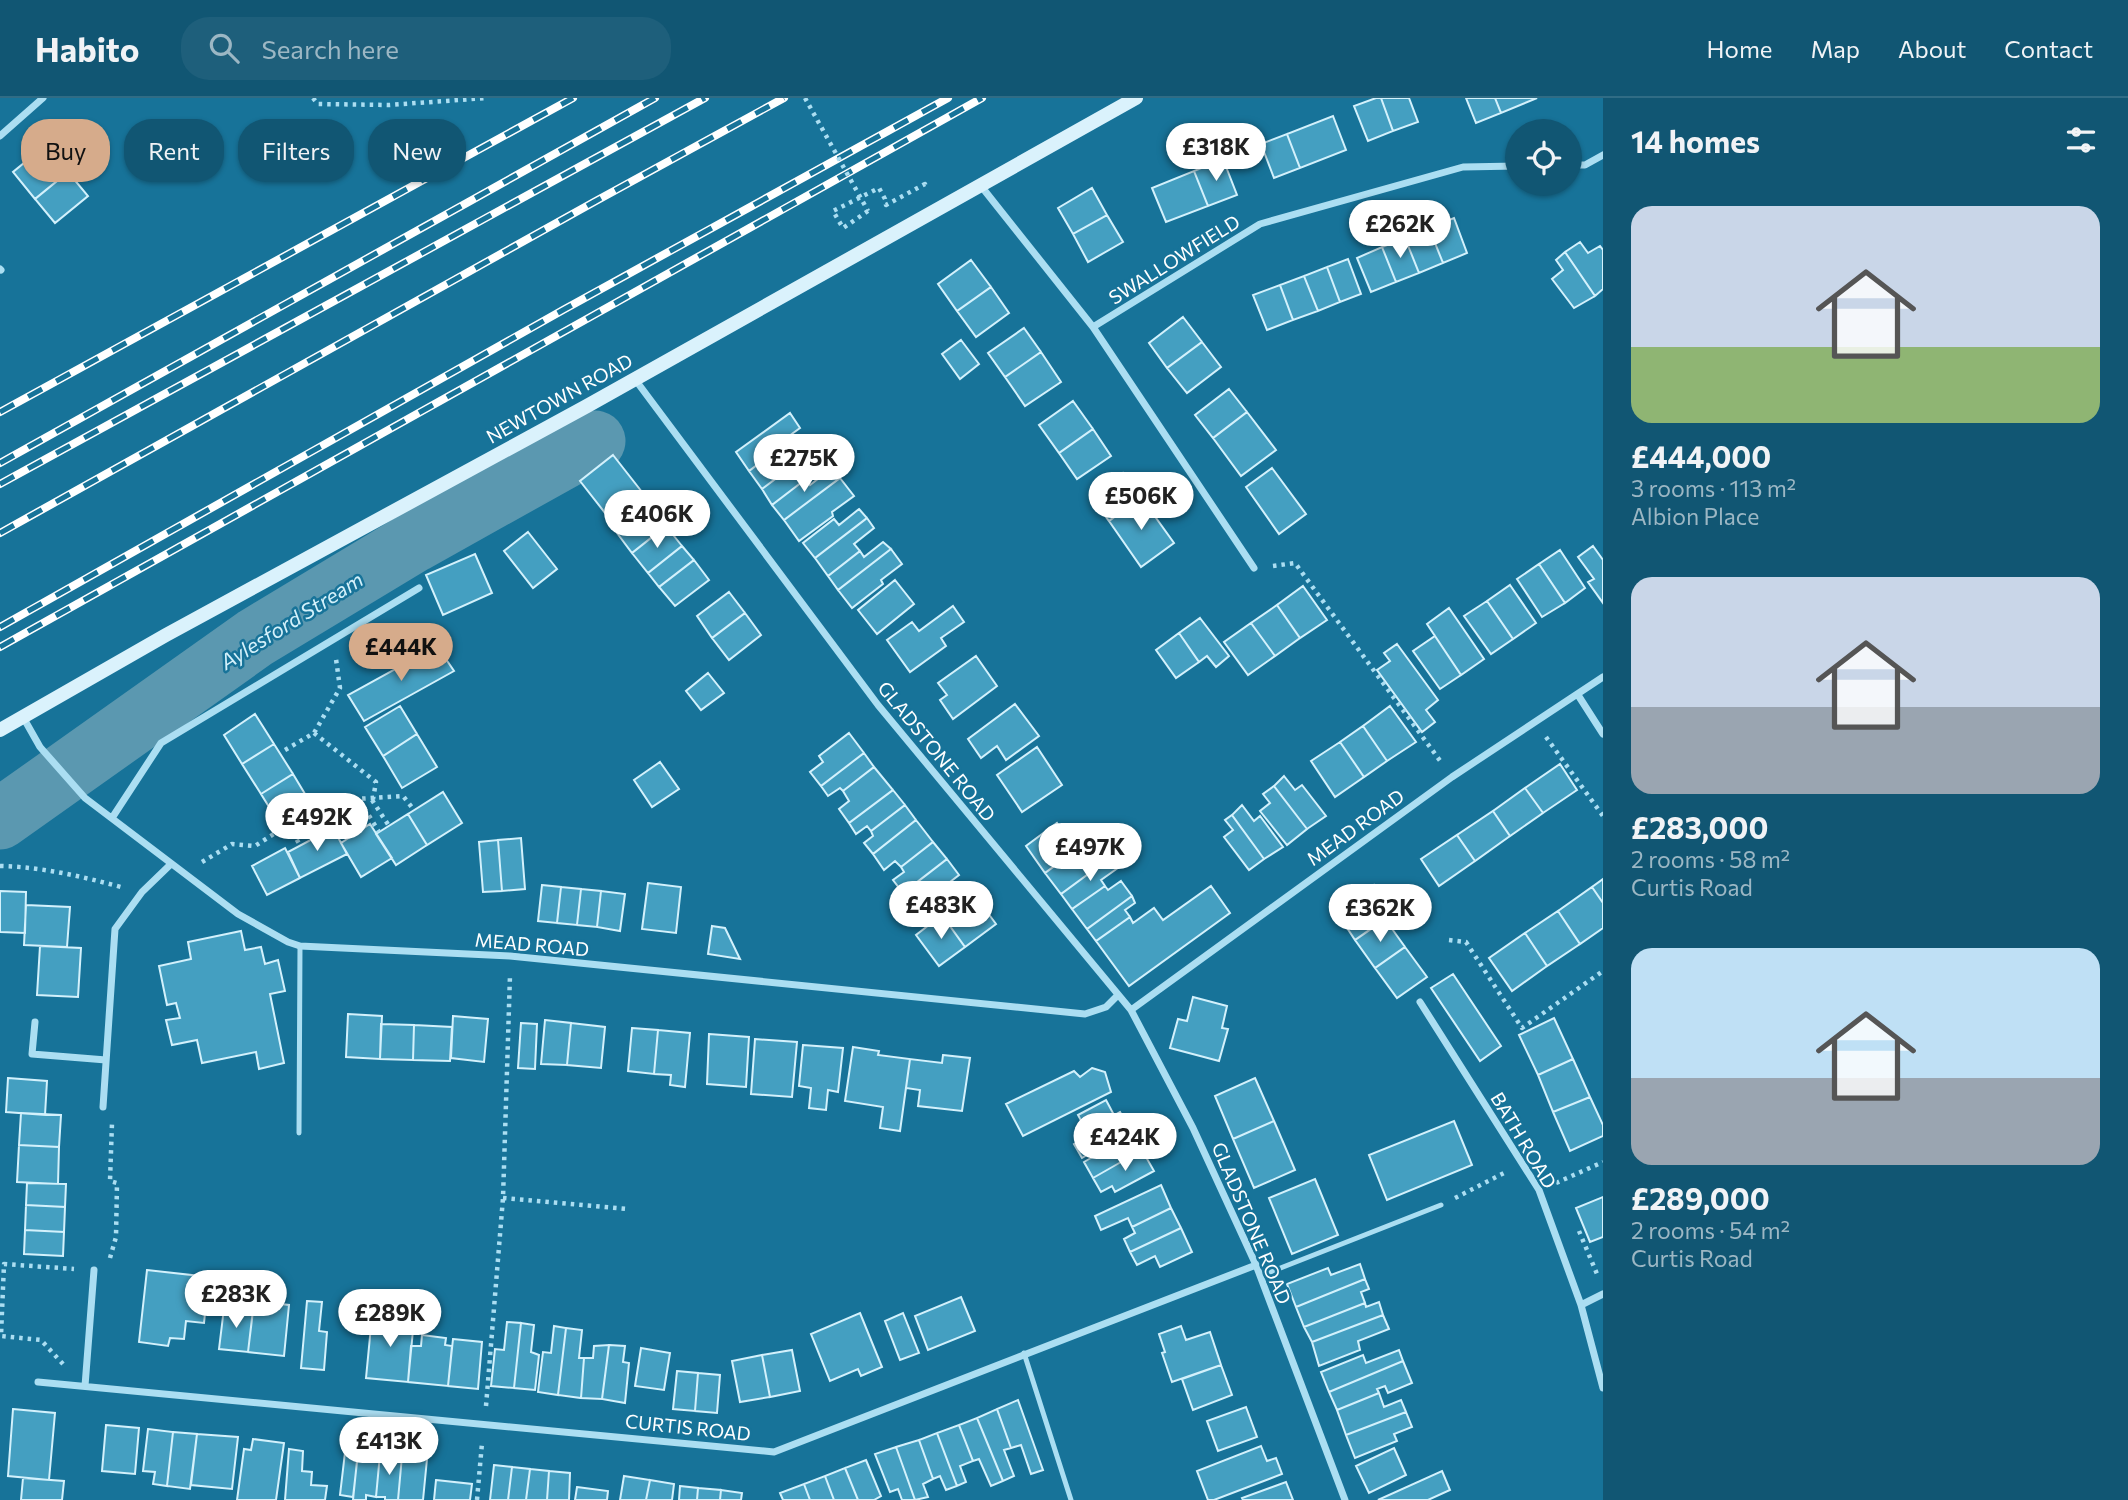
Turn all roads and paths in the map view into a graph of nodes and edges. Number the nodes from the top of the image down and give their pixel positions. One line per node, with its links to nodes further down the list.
1 (44, 98): 6 (street)
2 (313, 98): 3 (path)
3 (488, 98)
4 (805, 98): 11 (path, bridge)
5 (1136, 98): 10 (street, NEWTOWN ROAD)
6 (0, 136)
7 (1603, 155): 8 (street)
8 (1582, 165)
9 (1505, 166): 12 (street, SWALLOWFIELD)
10 (981, 186): 12 (street); 13 (street, NEWTOWN ROAD)
11 (886, 199)
12 (1093, 327): 14 (street)
13 (634, 379): 19 (street, NEWTOWN ROAD); 45 (street, GLADSTONE ROAD)
14 (1254, 568): 25 (path)
15 (419, 587): 16 (street)
16 (333, 639): 22 (path); 31 (street)
17 (1603, 677): 18 (street, MEAD ROAD)
18 (1578, 695): 20 (street, MEAD ROAD); 23 (street)
19 (23, 717): 21 (street, NEWTOWN ROAD); 31 (street, MEAD ROAD)
20 (1536, 722): 25 (street, MEAD ROAD); 30 (path)
21 (0, 730)
22 (314, 733): 24 (path); 26 (path)
23 (1603, 734)
24 (285, 750)
25 (1452, 776): 47 (street, MEAD ROAD)
26 (372, 799): 27 (path); 29 (path); 33 (path)
27 (359, 800): 28 (path); 34 (path)
28 (328, 801): 32 (path); 35 (path)
29 (414, 810)
30 (1603, 816)
31 (112, 818): 37 (street, MEAD ROAD)
32 (288, 825): 36 (path); 39 (path)
33 (389, 826)
34 (379, 832)
35 (350, 837)
36 (300, 845)
37 (171, 864): 39 (street, MEAD ROAD); 40 (street)
38 (0, 866): 40 (path)
39 (183, 873): 42 (street, MEAD ROAD)
40 (142, 892): 49 (street)
41 (1449, 940): 44 (path)
42 (300, 946): 43 (street, MEAD ROAD); 51 (lane)
43 (510, 956): 45 (street, MEAD ROAD); 55 (path)
44 (1603, 971)
45 (1118, 995): 47 (street, GLADSTONE ROAD)
46 (1420, 1002): 53 (street, BATH ROAD)
47 (1131, 1010): 58 (street, GLADSTONE ROAD)
48 (35, 1022): 49 (street)
49 (106, 1060): 50 (street)
50 (103, 1107): 59 (path)
51 (299, 1133)
52 (1603, 1162): 54 (path)
53 (1524, 1164): 54 (street, BATH ROAD); 56 (path)
54 (1539, 1190): 62 (street, BATH ROAD)
55 (503, 1198): 57 (path); 67 (path)
56 (1441, 1205): 60 (lane)
57 (628, 1209)
58 (1256, 1265): 60 (street, GLADSTONE ROAD); 63 (street, CURTIS ROAD)
59 (94, 1270): 65 (street); 65 (path)
60 (1260, 1276): 70 (street, GLADSTONE ROAD)
61 (1603, 1294): 62 (street)
62 (1581, 1305): 66 (street, BATH ROAD)
63 (1024, 1353): 67 (street, CURTIS ROAD); 69 (lane)
64 (38, 1382): 65 (street, CURTIS ROAD)
65 (85, 1386): 67 (street, CURTIS ROAD)
66 (1603, 1388)
67 (484, 1424): 68 (path)
68 (477, 1500)
69 (1071, 1500)
70 (1345, 1500)

